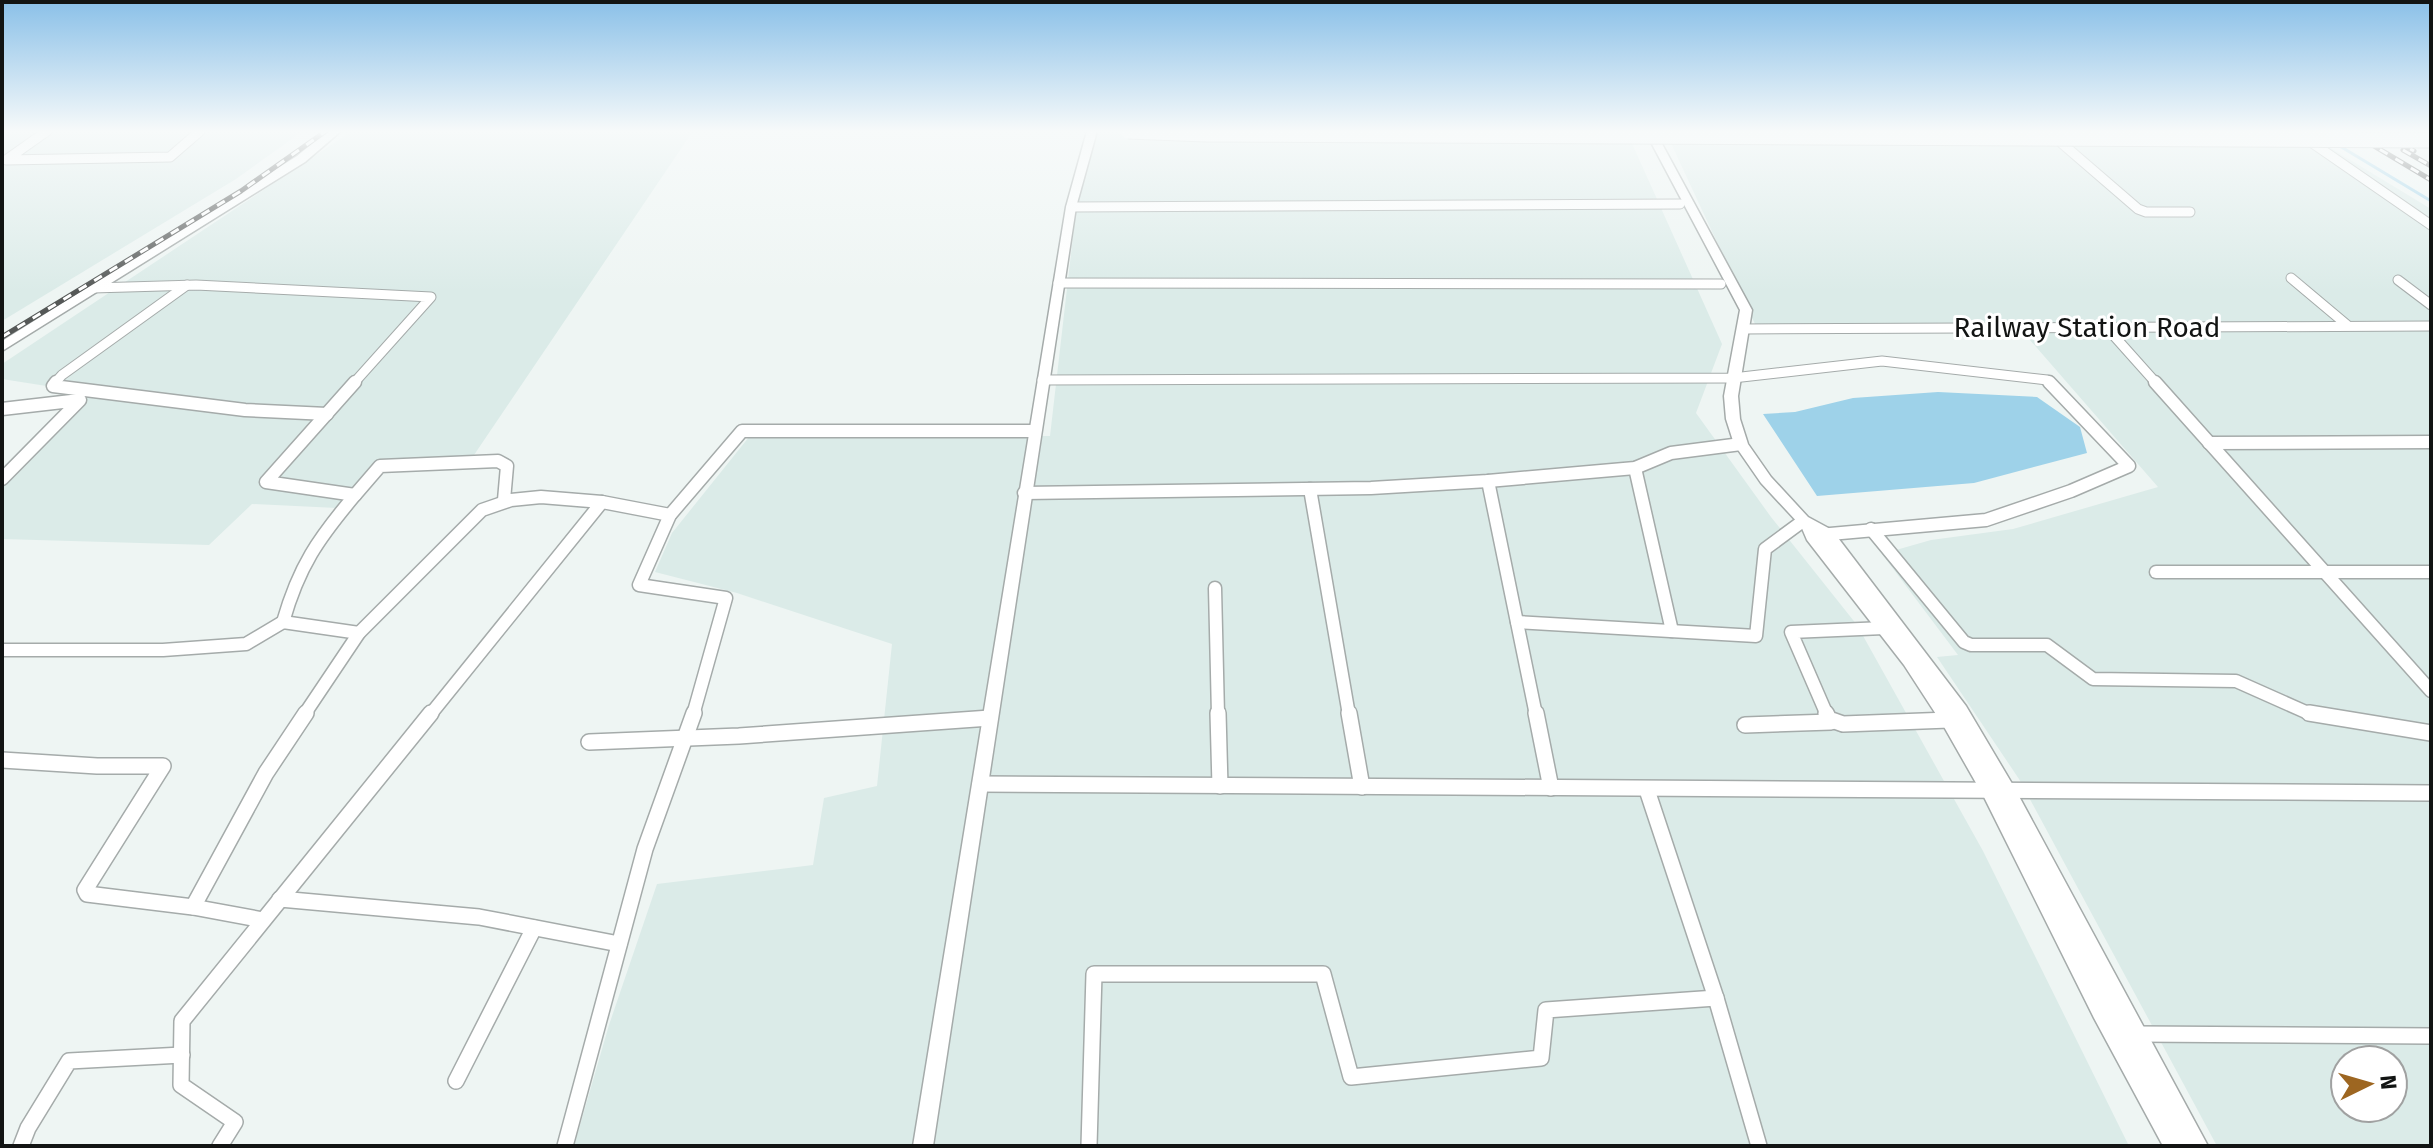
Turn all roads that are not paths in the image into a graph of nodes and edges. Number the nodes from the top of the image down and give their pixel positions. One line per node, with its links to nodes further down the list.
1 (248, 185): 12 (main road)
2 (257, 185): 12 (main road)
3 (1077, 185): 9 (street)
4 (1669, 185): 8 (main road)
5 (1679, 185): 20 (main road)
6 (2110, 185): 10 (street)
7 (2373, 185): 11 (street)
8 (1680, 204): 9 (street); 16 (main road)
9 (1071, 207): 15 (street)
10 (2190, 212)
11 (2431, 225)
12 (166, 238): 18 (main road); 24 (main road)
13 (2291, 278): 21 (street)
14 (2398, 280): 19 (street)
15 (1058, 283): 16 (street); 27 (street)
16 (1721, 284): 20 (main road)
17 (187, 285): 18 (street); 29 (street); 29 (street)
18 (93, 288): 25 (main road)
19 (2431, 305)
20 (1744, 324): 23 (street, Railway Station Road); 26 (main road)
21 (2347, 325): 22 (street, Railway Station Road); 23 (street, Railway Station Road)
22 (2431, 326)
23 (2107, 328): 32 (street)
24 (2, 335)
25 (2, 347)
26 (1733, 378): 27 (street); 33 (main road); 44 (street)
27 (1042, 380): 30 (street)
28 (2, 409): 35 (street)
29 (327, 414): 39 (street)
30 (1034, 431): 38 (street); 42 (street)
31 (2431, 442): 32 (street)
32 (2209, 443): 45 (street)
33 (1741, 444): 34 (street); 43 (main road)
34 (1635, 468): 36 (street); 52 (street)
35 (2, 479)
36 (1488, 481): 37 (street); 50 (street)
37 (1310, 489): 38 (street); 66 (street)
38 (1024, 493): 56 (street)
39 (355, 495): 40 (street); 49 (street)
40 (504, 500): 41 (street); 53 (street)
41 (602, 502): 42 (street); 71 (street)
42 (670, 515): 61 (street)
43 (1813, 529): 44 (street); 51 (main road); 52 (street); 69 (main road)
44 (1871, 529): 60 (street)
45 (2323, 571): 46 (street); 47 (street); 55 (street)
46 (2156, 572)
47 (2431, 572)
48 (1215, 588): 65 (street)
49 (283, 622): 53 (street); 54 (street)
50 (1517, 622): 52 (street); 67 (street)
51 (1884, 628): 57 (main road); 58 (street)
52 (1672, 631)
53 (359, 633): 72 (street)
54 (2, 650)
55 (2431, 691)
56 (990, 718): 61 (street); 64 (street)
57 (1949, 720): 58 (street); 69 (main road)
58 (1831, 722): 59 (street)
59 (1745, 725)
60 (2431, 733)
61 (686, 741): 62 (street); 75 (street)
62 (589, 742)
63 (2, 760): 72 (street)
64 (980, 784): 65 (street); 84 (street)
65 (1220, 786): 66 (street)
66 (1362, 787): 67 (street)
67 (1551, 788): 68 (street)
68 (1647, 790): 69 (street); 76 (street)
69 (1999, 792): 70 (street); 77 (main road); 87 (main road)
70 (2431, 793)
71 (280, 899): 73 (street); 74 (street)
72 (193, 907): 73 (street)
73 (263, 920): 79 (street)
74 (534, 928): 75 (street); 80 (street)
75 (619, 944): 83 (street)
76 (1716, 998): 85 (street); 86 (street)
77 (2137, 1034): 78 (street); 88 (main road)
78 (2431, 1036)
79 (182, 1055): 81 (street); 82 (street)
80 (456, 1081)
81 (21, 1146)
82 (220, 1146)
83 (565, 1146)
84 (923, 1146)
85 (1089, 1146)
86 (1759, 1146)
87 (2176, 1146)
88 (2196, 1146)

